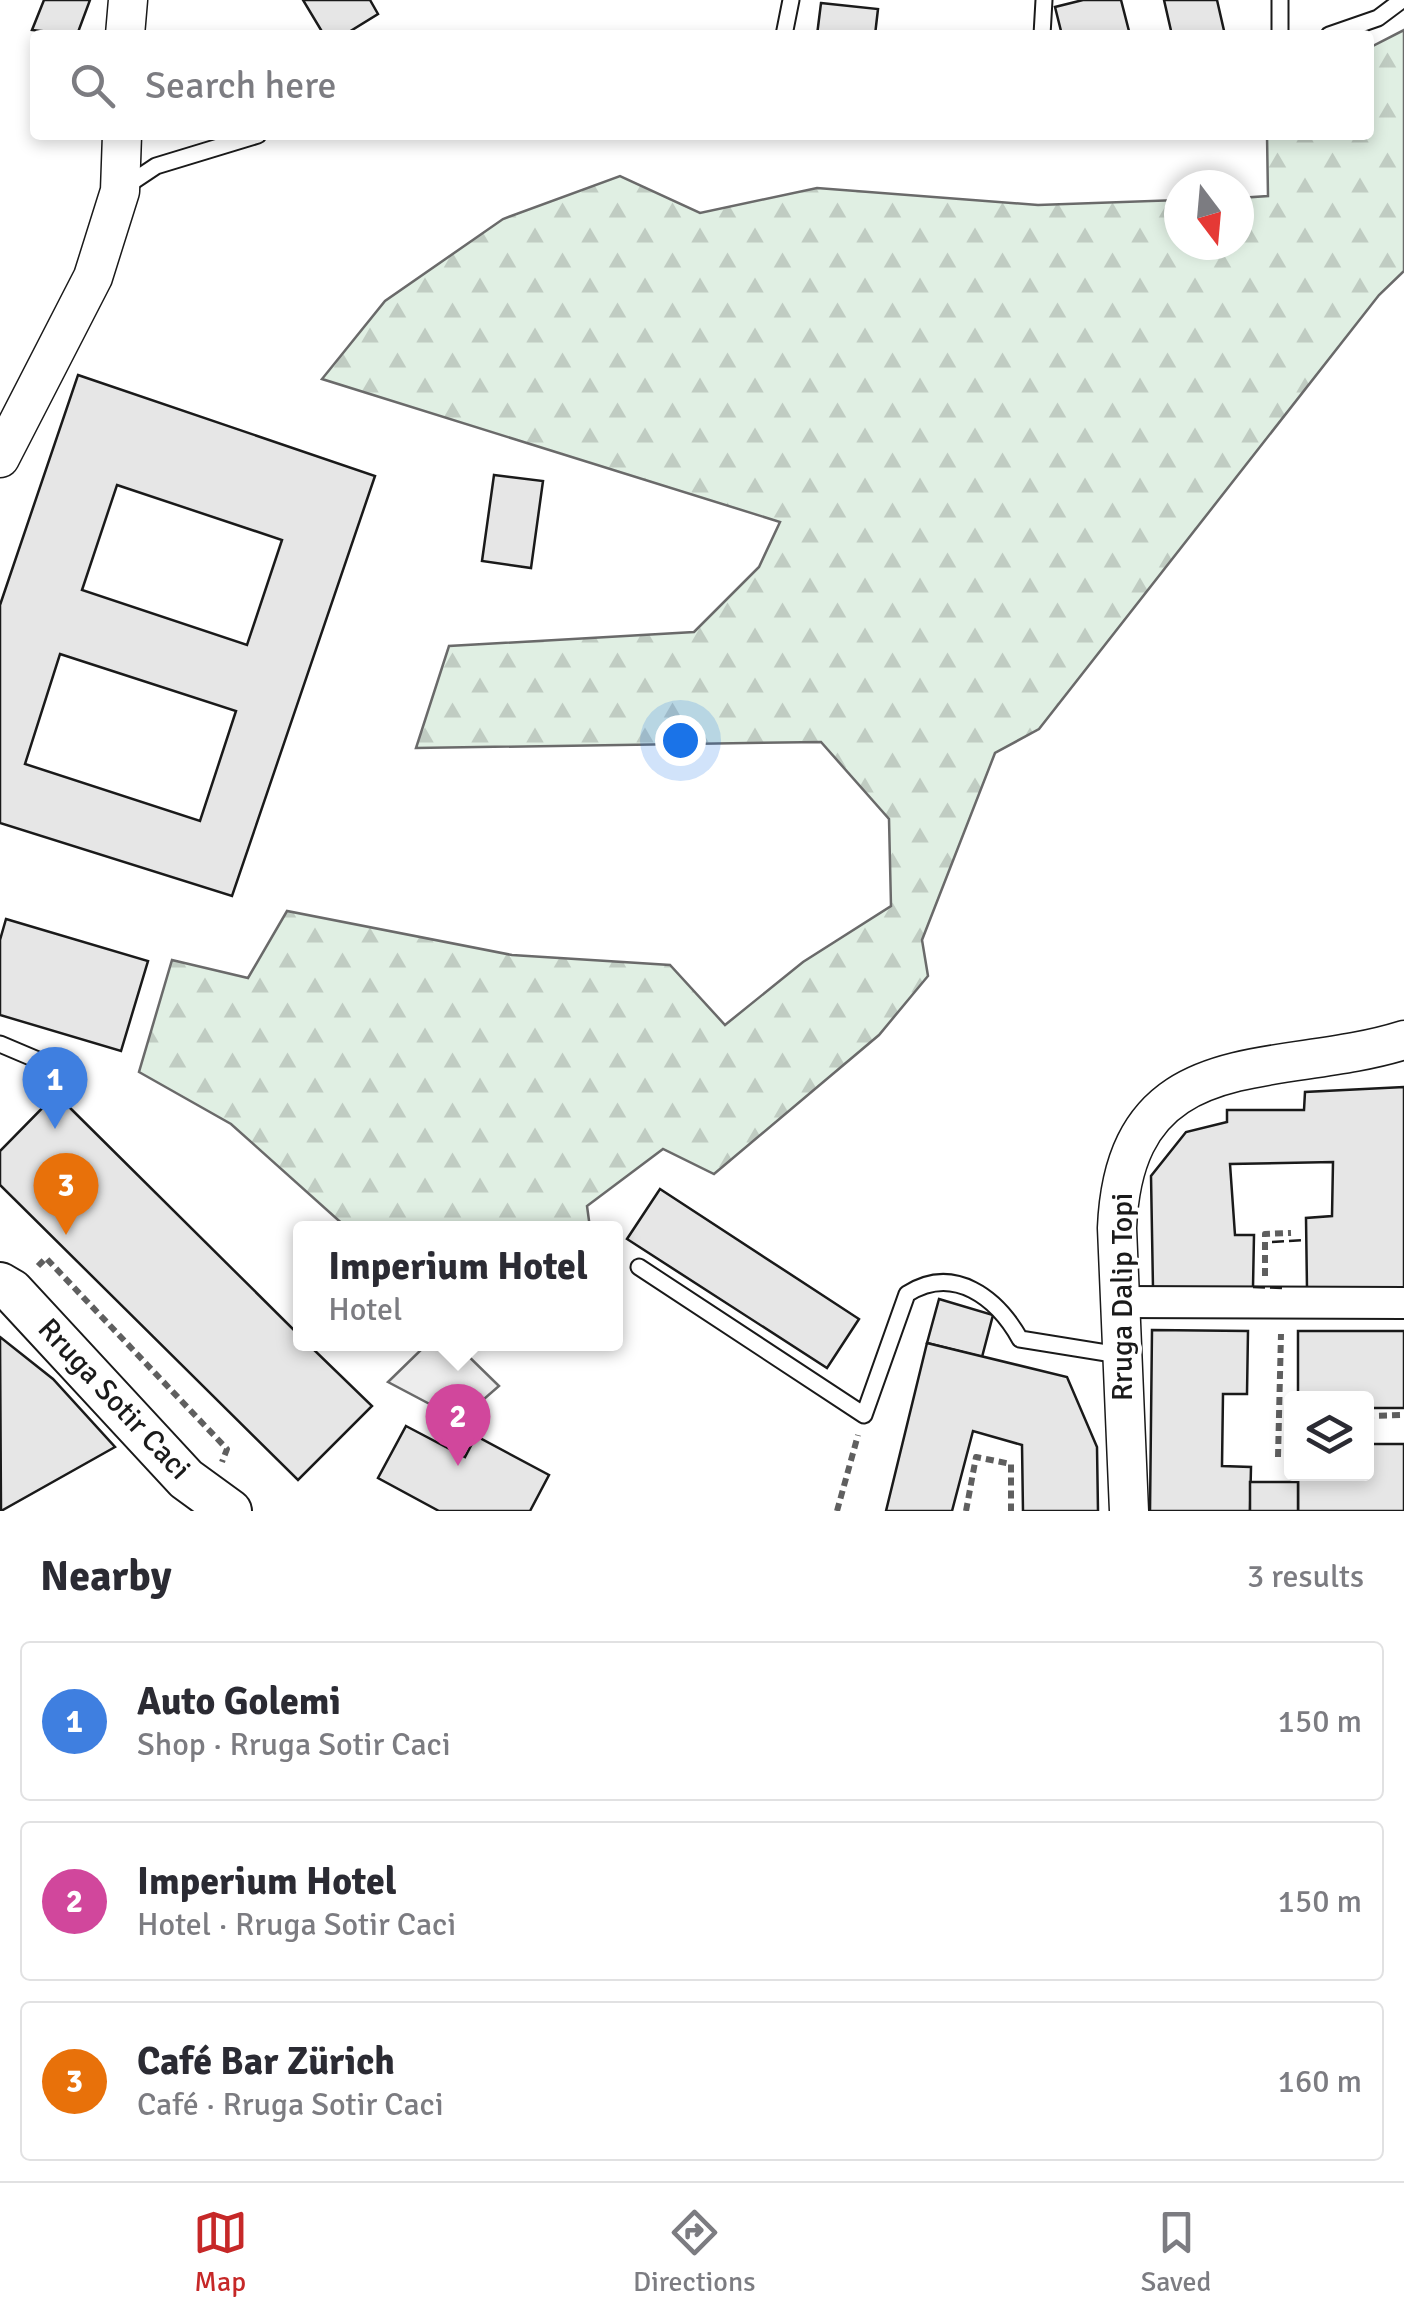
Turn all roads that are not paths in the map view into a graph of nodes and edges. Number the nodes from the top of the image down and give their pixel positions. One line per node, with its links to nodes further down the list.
1 (128, 0): 6 (street)
2 (791, 0): 7 (lane)
3 (1044, 0): 8 (lane)
4 (1280, 0): 9 (lane)
5 (1402, 0): 10 (lane)
6 (126, 30)
7 (785, 30)
8 (1042, 30)
9 (1280, 30)
10 (1344, 30)
11 (122, 140): 13 (street)
12 (242, 140): 13 (lane)
13 (120, 190): 14 (street)
14 (0, 458)
15 (1404, 1040): 20 (street, Rruga Dalip Topi)
16 (0, 1044): 17 (lane)
17 (59, 1070)
18 (639, 1267): 22 (lane)
19 (6, 1288): 23 (main road, Rruga Sotir Caci)
20 (1117, 1302): 21 (street); 22 (street, Rruga Dalip Topi)
21 (1404, 1303)
22 (1119, 1354): 24 (street, Rruga Dalip Topi)
23 (220, 1504)
24 (1128, 1511)

